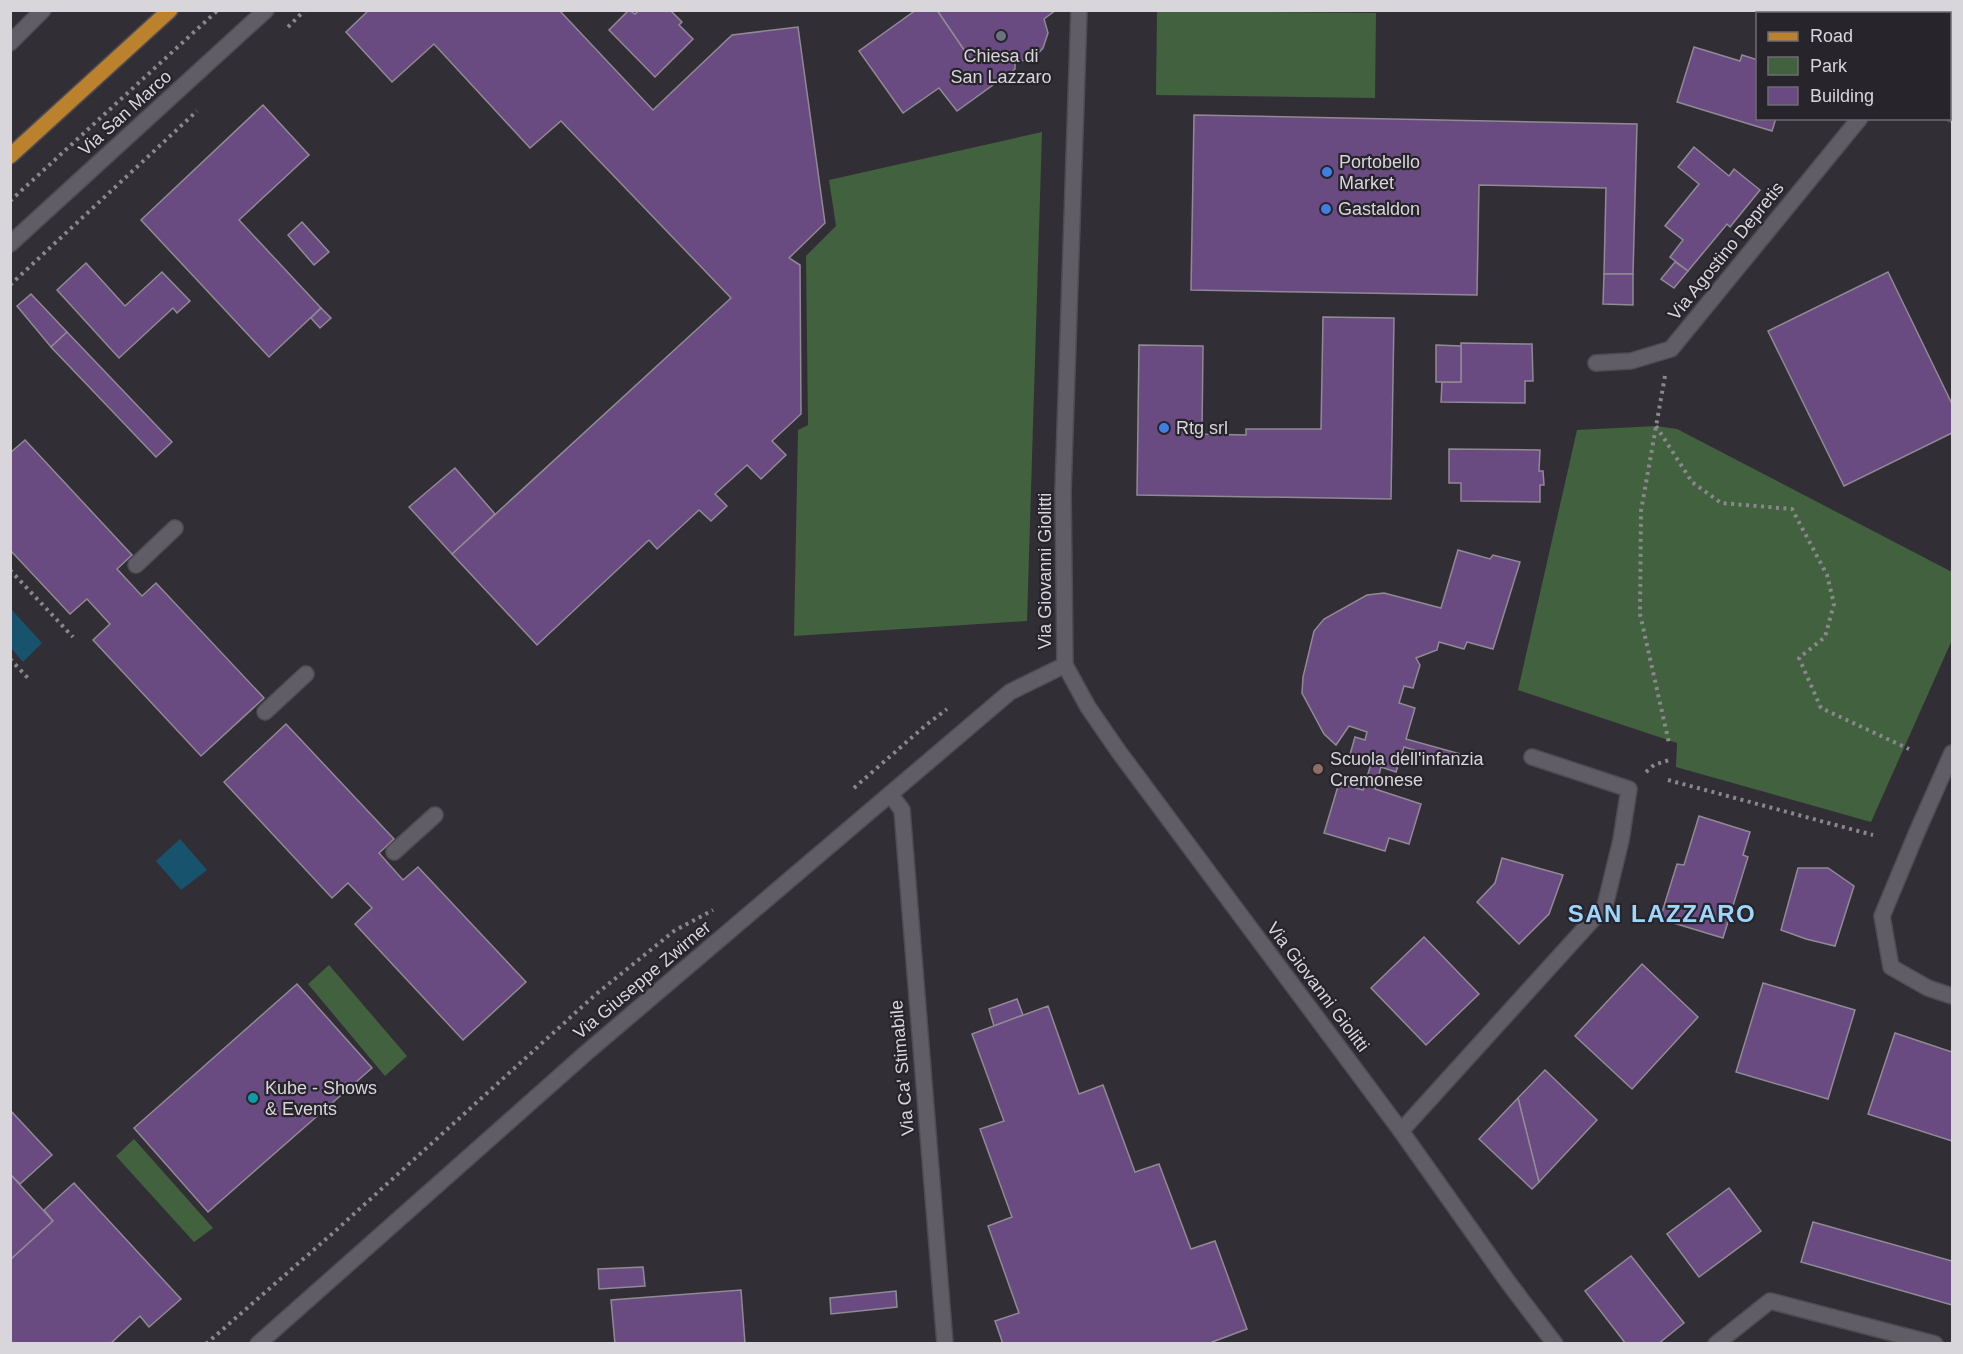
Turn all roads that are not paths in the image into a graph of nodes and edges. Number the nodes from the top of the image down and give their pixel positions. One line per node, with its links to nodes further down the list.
1 (44, 10): 5 (street)
2 (170, 10): 7 (main road)
3 (266, 10): 8 (street, Via San Marco)
4 (1079, 10): 12 (street, Via Giovanni Giolitti)
5 (10, 43)
6 (1858, 120): 9 (street, Via Agostino Depretis)
7 (10, 156)
8 (10, 244)
9 (1596, 363)
10 (175, 528): 11 (street)
11 (136, 565)
12 (1065, 665): 17 (street, Via Giuseppe Zwirner); 21 (street, Via Giovanni Giolitti)
13 (306, 674): 14 (street)
14 (265, 712)
15 (1953, 753): 20 (street)
16 (1532, 757): 21 (street)
17 (891, 794): 22 (street, Via Giuseppe Zwirner); 23 (street, Via Ca' Stimabile)
18 (435, 815): 19 (street)
19 (394, 852)
20 (1953, 996)
21 (1401, 1131): 24 (street, Via Giovanni Giolitti)
22 (258, 1344)
23 (945, 1344)
24 (1555, 1344)
25 (1716, 1344): 26 (street)
26 (1935, 1344)

